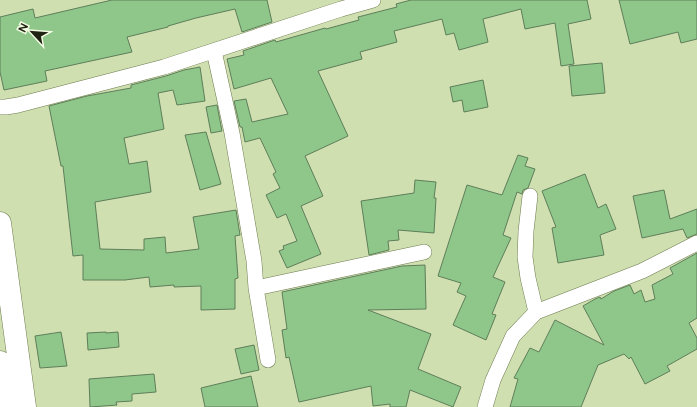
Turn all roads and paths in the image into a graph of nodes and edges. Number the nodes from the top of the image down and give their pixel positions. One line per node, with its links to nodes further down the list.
1 (373, 0): 2 (street)
2 (214, 51): 3 (street); 8 (street)
3 (0, 107)
4 (530, 196): 9 (street)
5 (0, 223): 13 (main road)
6 (697, 242): 9 (street)
7 (424, 252): 8 (street)
8 (256, 288): 10 (street)
9 (536, 312): 14 (street)
10 (268, 360)
11 (0, 362): 12 (main road)
12 (6, 407)
13 (25, 407)
14 (485, 407)

